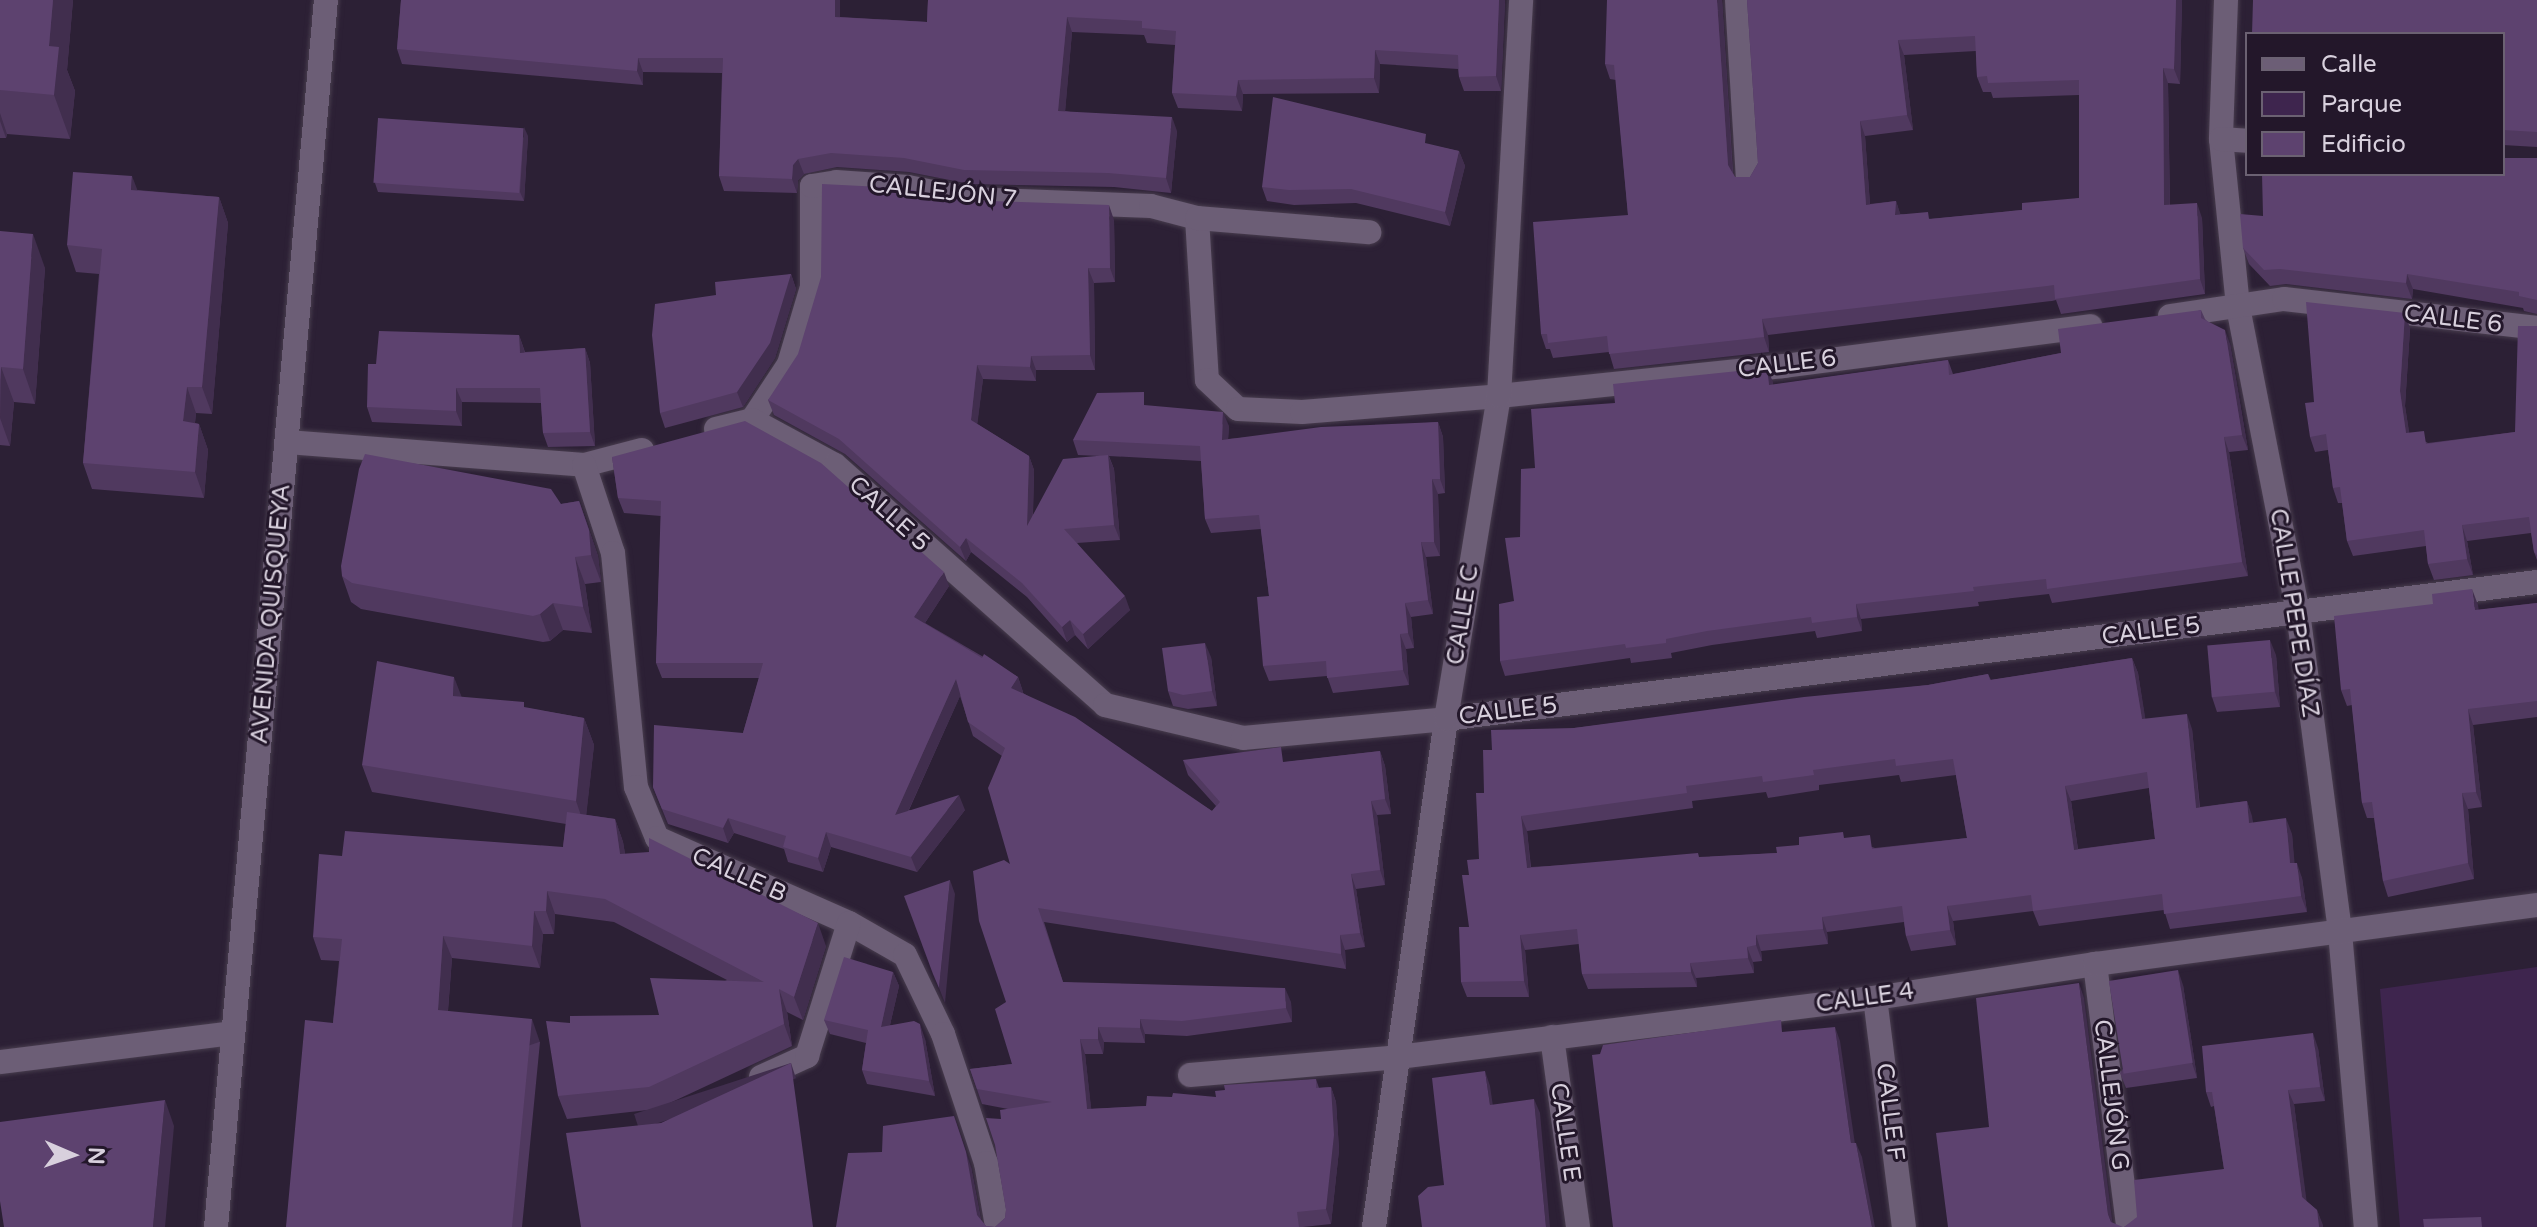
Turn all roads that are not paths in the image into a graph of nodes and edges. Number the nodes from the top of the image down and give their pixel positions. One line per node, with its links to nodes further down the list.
1 (326, 0): 17 (street, AVENIDA QUISQUEYA)
2 (1521, 0): 14 (street, CALLE C)
3 (1737, 0): 7 (street)
4 (2226, 0): 5 (street, CALLE PEPE DÍAZ)
5 (2221, 139): 6 (street); 10 (street, CALLE PEPE DÍAZ)
6 (2245, 141)
7 (1748, 179)
8 (1197, 218): 9 (street, CALLEJÓN 7); 14 (street, CALLE 6); 15 (street, CALLEJÓN 7)
9 (1369, 232)
10 (2238, 307): 11 (street, CALLE 6); 13 (street, CALLE 6); 21 (street, CALLE PEPE DÍAZ)
11 (2144, 319)
12 (2112, 323): 14 (street, CALLE 6)
13 (2537, 328)
14 (1499, 396): 22 (street, CALLE C)
15 (752, 420): 16 (street); 22 (street, CALLE 5)
16 (691, 436)
17 (287, 442): 19 (street); 28 (street, AVENIDA QUISQUEYA)
18 (660, 445): 19 (street)
19 (584, 465): 24 (street, CALLE B)
20 (2537, 582): 21 (street, CALLE 5)
21 (2298, 612): 22 (street, CALLE 5); 25 (street, CALLE PEPE DÍAZ)
22 (1446, 719): 30 (street, CALLE C)
23 (2537, 905): 25 (street, CALLE 4)
24 (849, 923): 33 (street); 35 (street, CALLE B)
25 (2340, 932): 26 (street, CALLE 4); 40 (street, CALLE PEPE DÍAZ)
26 (2095, 964): 27 (street, CALLE 4); 39 (street, CALLEJÓN G)
27 (1875, 998): 29 (street, CALLE 4); 38 (street, CALLE F)
28 (232, 1033): 31 (street); 34 (street, AVENIDA QUISQUEYA)
29 (1552, 1037): 30 (street, CALLE 4); 37 (street, CALLE E)
30 (1398, 1057): 32 (street, CALLE 4); 36 (street, CALLE C)
31 (0, 1062)
32 (1190, 1075)
33 (741, 1087)
34 (216, 1227)
35 (997, 1227)
36 (1374, 1227)
37 (1578, 1227)
38 (1904, 1227)
39 (2128, 1227)
40 (2366, 1227)

